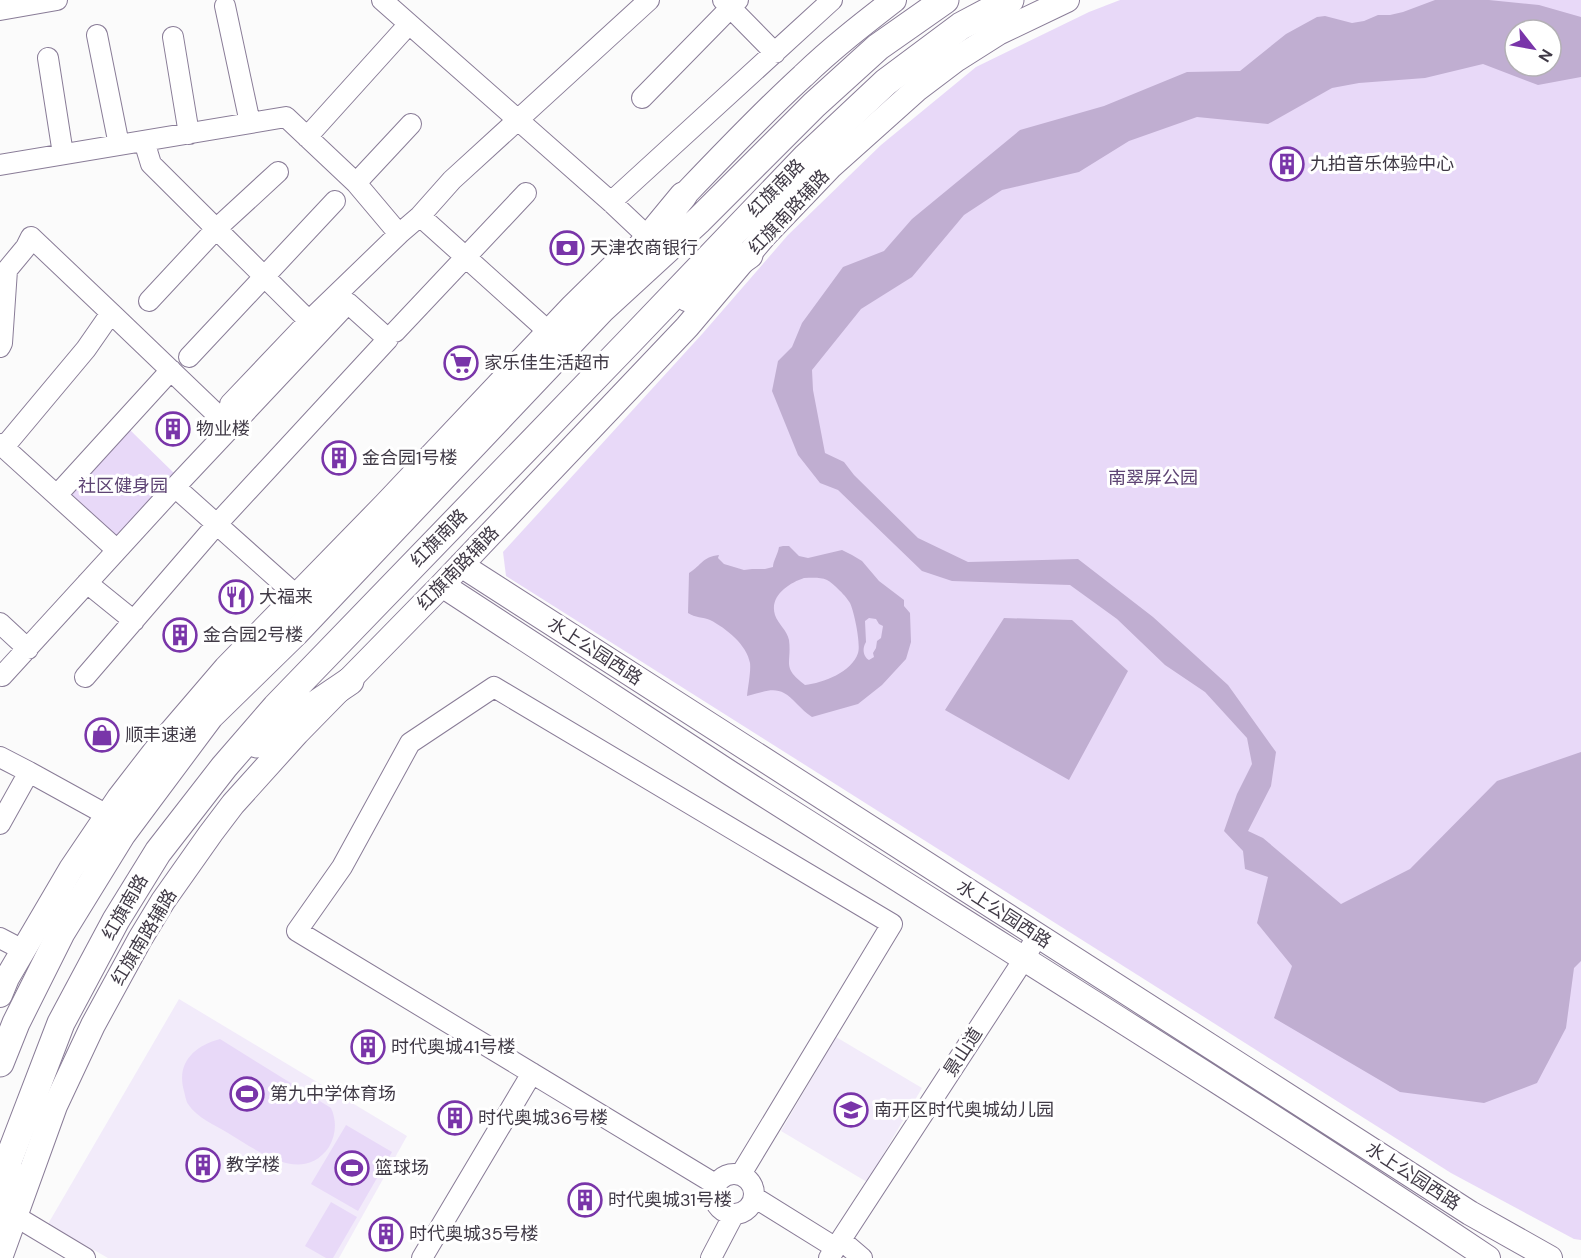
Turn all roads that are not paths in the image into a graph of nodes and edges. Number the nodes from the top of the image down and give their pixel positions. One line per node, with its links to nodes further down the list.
1 (57, 0): 11 (street)
2 (382, 0): 12 (street)
3 (649, 0): 18 (street)
4 (832, 0): 15 (street)
5 (894, 0): 30 (main road)
6 (945, 0): 41 (highway, 红旗南路)
7 (1010, 0): 46 (highway, 红旗南路)
8 (1067, 0): 37 (main road, 红旗南路辅路)
9 (731, 2): 15 (street); 17 (street)
10 (225, 6): 19 (street)
11 (0, 10)
12 (410, 24): 18 (street); 22 (street)
13 (97, 34): 24 (street)
14 (173, 36): 21 (street)
15 (775, 53): 32 (street)
16 (48, 58): 25 (street)
17 (642, 98)
18 (519, 120): 32 (street); 33 (street)
19 (250, 123): 21 (street); 22 (street)
20 (411, 124): 28 (street)
21 (189, 134): 23 (street)
22 (307, 137): 28 (street)
23 (144, 141): 24 (street); 34 (street)
24 (119, 145): 25 (street)
25 (63, 154): 26 (street)
26 (0, 165)
27 (278, 171): 34 (street)
28 (356, 183): 35 (street)
29 (526, 193): 38 (street)
30 (683, 196): 36 (main road); 41 (highway)
31 (335, 201): 39 (street)
32 (611, 202): 36 (street)
33 (420, 216): 35 (street); 38 (street)
34 (216, 229): 39 (street); 40 (street)
35 (399, 234): 43 (street)
36 (646, 235): 45 (main road)
37 (749, 255): 46 (highway); 57 (main road, 红旗南路辅路)
38 (466, 257): 44 (street); 45 (street)
39 (264, 276): 43 (street); 48 (street)
40 (149, 301)
41 (602, 309): 77 (highway, 红旗南路)
42 (111, 313): 47 (street); 49 (street); 52 (street)
43 (309, 321): 50 (street)
44 (395, 332)
45 (549, 332): 60 (main road)
46 (627, 344): 68 (highway, 红旗南路)
47 (0, 347)
48 (189, 357)
49 (171, 370): 51 (street); 54 (street)
50 (230, 404)
51 (231, 428): 53 (street); 55 (street)
52 (2, 446): 54 (street)
53 (175, 487): 55 (street); 56 (street)
54 (57, 495): 56 (street)
55 (217, 524): 60 (street); 61 (street)
56 (117, 550): 58 (street)
57 (461, 565): 59 (main road, 红旗南路辅路); 72 (main road, 水上公园西路)
58 (87, 583): 61 (street); 63 (street)
59 (442, 585): 66 (main road, 红旗南路辅路); 75 (main road, 水上公园西路)
60 (297, 596): 70 (main road)
61 (134, 621): 65 (street)
62 (0, 623): 63 (street)
63 (28, 649): 64 (street)
64 (2, 676)
65 (85, 677)
66 (350, 681): 68 (highway); 83 (main road, 红旗南路辅路)
67 (0, 756): 69 (street)
68 (224, 767): 79 (highway, 红旗南路)
69 (29, 772): 70 (street); 71 (street)
70 (107, 815): 74 (main road)
71 (0, 824)
72 (1037, 936): 75 (street, 景山道); 92 (main road, 水上公园西路)
73 (0, 938): 74 (street)
74 (23, 950): 76 (main road)
75 (1024, 959): 85 (street, 景山道); 91 (main road, 水上公园西路)
76 (0, 995)
77 (0, 1063)
78 (532, 1073): 80 (street); 81 (street); 88 (street)
79 (4, 1172): 83 (highway, 红旗南路)
80 (741, 1174): 81 (street); 82 (street)
81 (716, 1184): 84 (street)
82 (754, 1197): 84 (street); 85 (street)
83 (7, 1214): 86 (main road, 红旗南路辅路); 87 (street)
84 (734, 1214): 89 (street)
85 (836, 1249): 90 (street)
86 (0, 1258)
87 (85, 1258)
88 (422, 1258)
89 (711, 1258)
90 (862, 1258)
91 (1488, 1258)
92 (1550, 1258)

